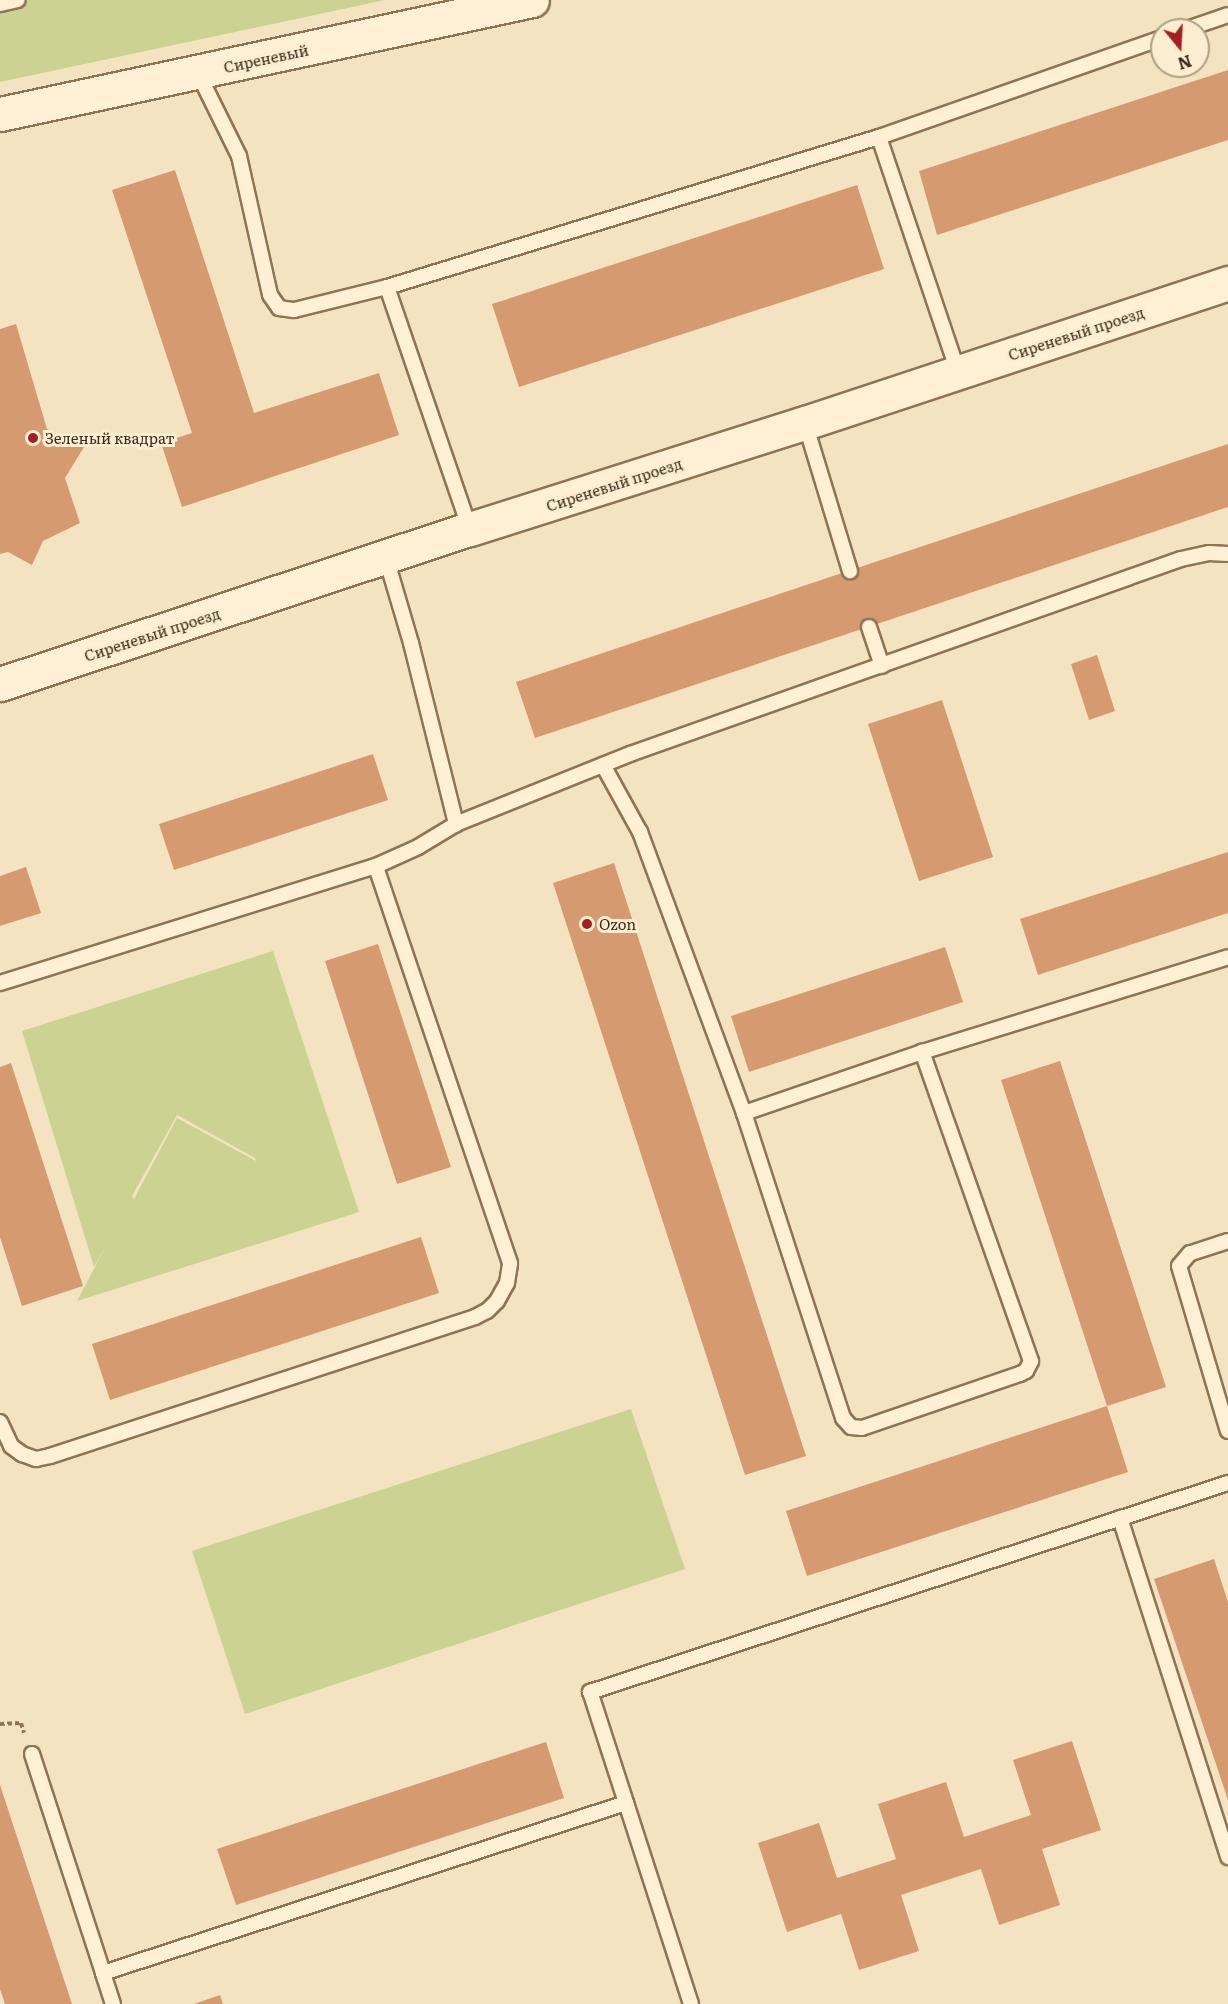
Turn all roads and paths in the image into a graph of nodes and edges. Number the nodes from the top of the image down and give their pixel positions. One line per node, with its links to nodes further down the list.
1 (18, 0): 3 (lane)
2 (532, 0): 7 (main road, Сиреневый)
3 (0, 4)
4 (1228, 15): 5 (lane)
5 (1210, 21)
6 (1150, 42): 9 (lane)
7 (198, 73): 8 (main road, Сиреневый); 11 (lane)
8 (0, 114)
9 (879, 137): 11 (lane); 12 (lane)
10 (1228, 283): 12 (main road, Сиреневый проезд)
11 (387, 286): 14 (lane)
12 (958, 372): 13 (main road, Сиреневый проезд)
13 (805, 423): 14 (main road, Сиреневый проезд); 17 (lane)
14 (470, 530): 16 (main road, Сиреневый проезд)
15 (1228, 554): 19 (lane)
16 (386, 558): 20 (main road, Сиреневый проезд); 22 (lane)
17 (850, 571)
18 (869, 627): 19 (lane)
19 (882, 666): 21 (lane)
20 (0, 684)
21 (603, 765): 22 (lane); 27 (lane)
22 (456, 824): 23 (lane)
23 (376, 866): 25 (lane); 29 (lane)
24 (1228, 957): 26 (lane)
25 (0, 983)
26 (922, 1052): 27 (lane); 27 (lane)
27 (744, 1113)
28 (1228, 1241): 30 (lane)
29 (0, 1422)
30 (1228, 1431)
31 (1228, 1483): 32 (lane)
32 (1120, 1518): 34 (lane); 35 (lane)
33 (32, 1754): 36 (lane)
34 (626, 1803): 36 (lane); 38 (lane)
35 (1228, 1857)
36 (103, 1973): 37 (lane)
37 (113, 2004)
38 (691, 2004)

